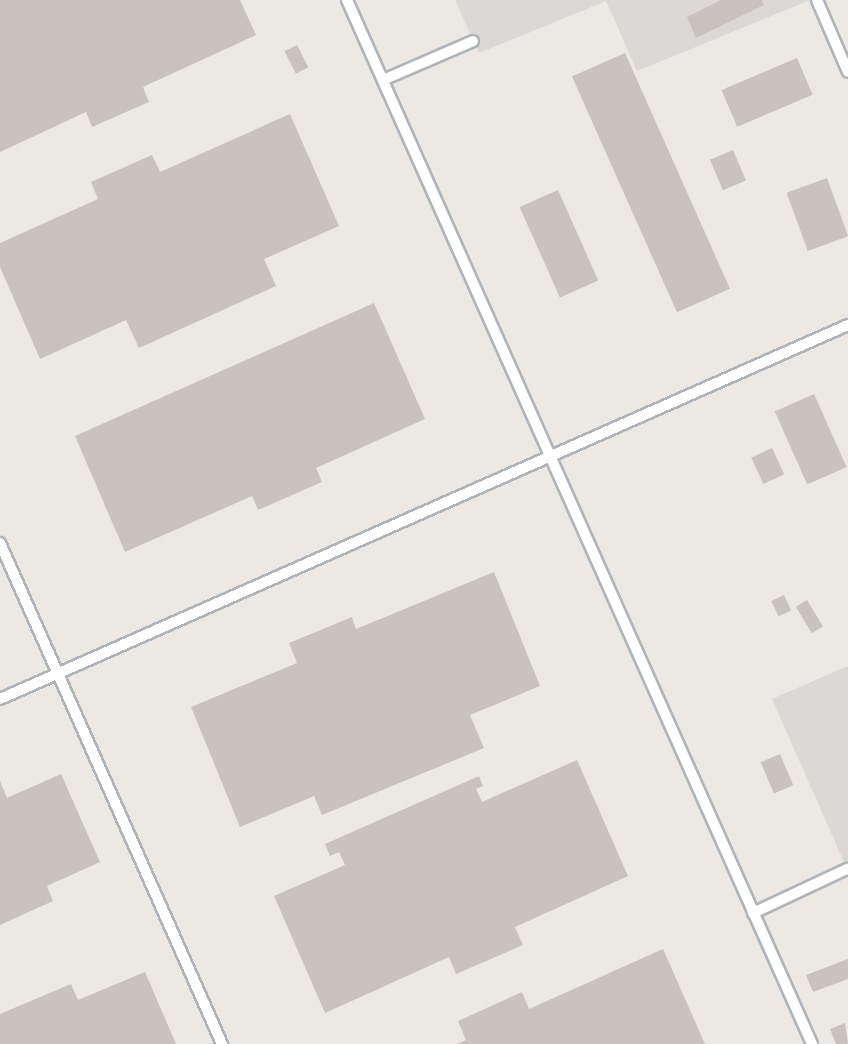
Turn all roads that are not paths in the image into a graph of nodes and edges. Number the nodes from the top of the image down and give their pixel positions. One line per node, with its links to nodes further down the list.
1 (347, 0): 5 (lane)
2 (817, 0): 4 (lane)
3 (473, 41): 5 (lane)
4 (848, 72)
5 (383, 80): 7 (lane)
6 (848, 326): 7 (lane)
7 (551, 456): 9 (lane); 12 (lane)
8 (0, 543): 9 (lane)
9 (58, 674): 10 (lane); 13 (lane)
10 (0, 699)
11 (847, 869): 12 (lane)
12 (753, 913): 14 (lane)
13 (222, 1044)
14 (811, 1044)

